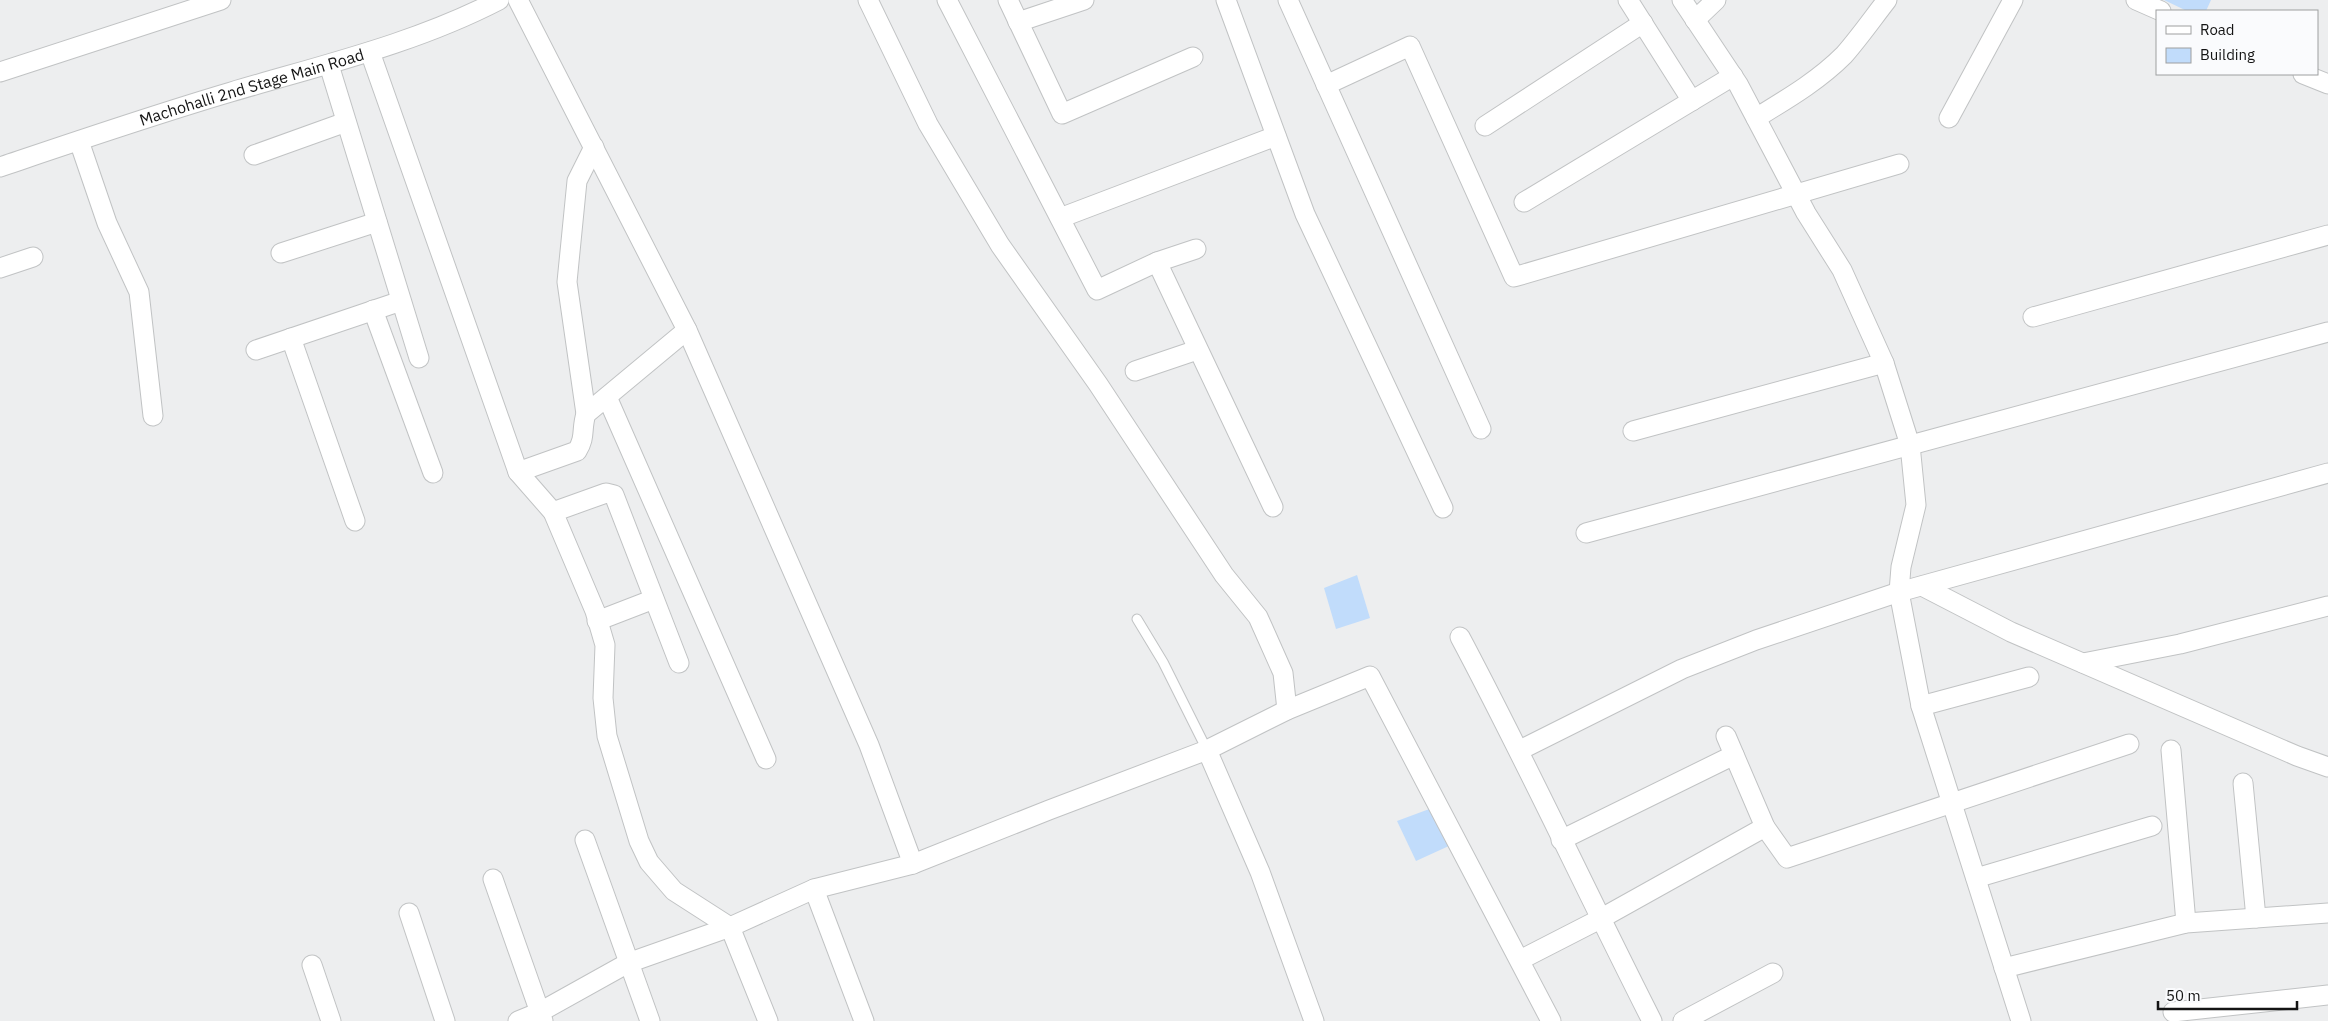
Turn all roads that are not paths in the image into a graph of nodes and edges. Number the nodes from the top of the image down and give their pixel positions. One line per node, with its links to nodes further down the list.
1 (221, 0): 23 (street)
2 (518, 0): 35 (street)
3 (868, 0): 85 (street)
4 (947, 0): 41 (street)
5 (1008, 0): 18 (street)
6 (1084, 0): 18 (street)
7 (1288, 0): 27 (street)
8 (1628, 0): 19 (street)
9 (1682, 0): 17 (street)
10 (1716, 0): 17 (street)
11 (1887, 0): 29 (street)
12 (2013, 0): 30 (street)
13 (2136, 0): 16 (street)
14 (497, 1): 20 (street, Machohalli 2nd Stage Main Road)
15 (1230, 1): 33 (street)
16 (2159, 10)
17 (1695, 20): 25 (street)
18 (1018, 22): 21 (street)
19 (1642, 23): 28 (street); 32 (street)
20 (370, 52): 22 (street, Machohalli 2nd Stage Main Road); 66 (street)
21 (1193, 57)
22 (329, 66): 31 (street); 34 (street, Machohalli 2nd Stage Main Road)
23 (0, 72)
24 (2306, 75): 26 (street)
25 (1733, 76): 28 (street); 29 (street)
26 (2328, 84)
27 (1326, 85): 39 (street); 63 (street)
28 (1692, 101): 40 (street)
29 (1756, 118): 39 (street)
30 (1949, 118)
31 (346, 122): 36 (street); 42 (street)
32 (1485, 126)
33 (1276, 136): 41 (street); 70 (street)
34 (79, 141): 38 (street, Machohalli 2nd Stage Main Road); 62 (street)
35 (594, 147): 52 (street); 61 (street)
36 (254, 155)
37 (1899, 164): 39 (street)
38 (0, 167)
39 (1796, 194): 58 (street)
40 (1524, 202)
41 (1060, 218): 47 (street)
42 (377, 222): 45 (street); 49 (street)
43 (2328, 235): 51 (street)
44 (1196, 249): 47 (street)
45 (281, 254)
46 (33, 257): 48 (street)
47 (1157, 262): 56 (street)
48 (0, 268)
49 (401, 301): 50 (street); 57 (street)
50 (373, 310): 54 (street); 67 (street)
51 (2033, 317)
52 (687, 330): 60 (street); 100 (street)
53 (2328, 332): 65 (street)
54 (291, 338): 55 (street); 72 (street)
55 (256, 350)
56 (1197, 350): 59 (street); 69 (street)
57 (419, 358)
58 (1884, 363): 64 (street); 65 (street)
59 (1135, 371)
60 (608, 397): 61 (street); 92 (street)
61 (586, 414): 66 (street)
62 (153, 416)
63 (1481, 429)
64 (1633, 430)
65 (1910, 445): 73 (street); 75 (street)
66 (518, 472): 71 (street)
67 (433, 473)
68 (2328, 473): 74 (street)
69 (1273, 508)
70 (1443, 508)
71 (553, 512): 76 (street); 79 (street)
72 (355, 521)
73 (1586, 533)
74 (1922, 586): 75 (street); 82 (street)
75 (1899, 592): 84 (street); 89 (street)
76 (654, 599): 79 (street); 81 (street)
77 (2328, 606): 82 (street)
78 (1138, 619): 88 (lane)
79 (598, 620): 109 (street)
80 (1460, 637): 89 (street)
81 (679, 663)
82 (2083, 663): 93 (street)
83 (2029, 677): 84 (street)
84 (1921, 706): 95 (street)
85 (1288, 710): 88 (street); 110 (street)
86 (1726, 736): 91 (street)
87 (2129, 744): 95 (street)
88 (1207, 750): 100 (street); 124 (street)
89 (1520, 750): 99 (street)
90 (2171, 750): 108 (street)
91 (1734, 755): 97 (street); 99 (street)
92 (766, 759)
93 (2328, 767)
94 (2244, 783): 106 (street)
95 (1952, 805): 97 (street); 101 (street)
96 (2152, 826): 101 (street)
97 (1765, 827): 107 (street)
98 (585, 840): 111 (street)
99 (1561, 840): 107 (street)
100 (913, 864): 103 (street)
101 (1976, 878): 113 (street)
102 (493, 879): 117 (street)
103 (814, 889): 109 (street); 123 (street)
104 (2328, 912): 106 (street)
105 (408, 913): 119 (street)
106 (2256, 918): 108 (street)
107 (1600, 919): 110 (street); 126 (street)
108 (2186, 923): 113 (street)
109 (730, 927): 111 (street); 122 (street)
110 (1520, 960): 125 (street)
111 (628, 963): 117 (street); 121 (street)
112 (312, 966): 118 (street)
113 (2004, 968): 128 (street)
114 (1773, 973): 127 (street)
115 (2328, 996): 116 (street)
116 (2173, 1012)
117 (542, 1017): 120 (street)
118 (331, 1021)
119 (445, 1021)
120 (518, 1021)
121 (650, 1021)
122 (768, 1021)
123 (864, 1021)
124 (1314, 1021)
125 (1551, 1021)
126 (1652, 1021)
127 (1683, 1021)
128 (2021, 1021)

